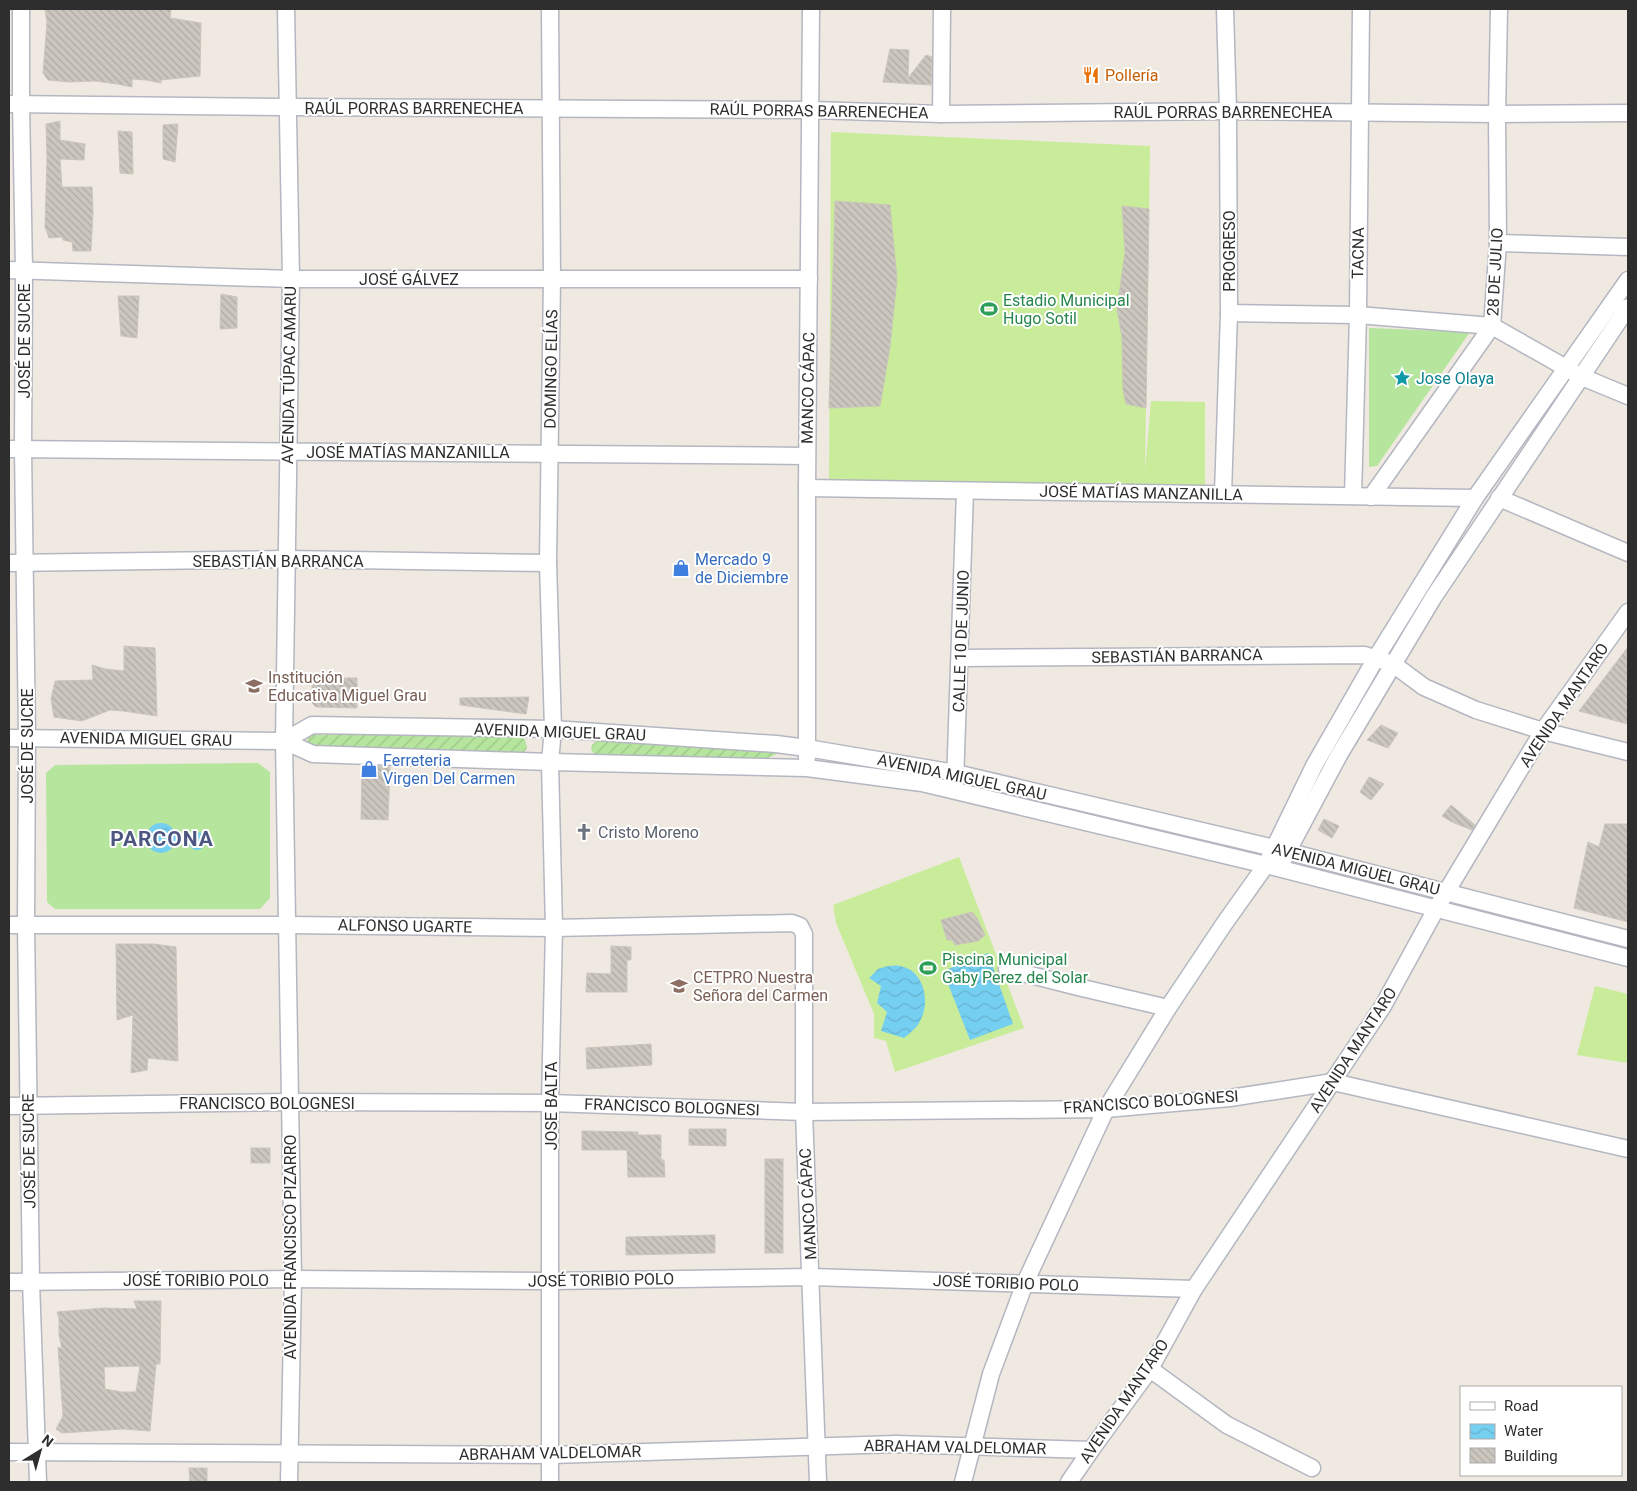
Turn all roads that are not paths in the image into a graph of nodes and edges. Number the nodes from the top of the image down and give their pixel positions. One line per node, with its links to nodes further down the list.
1 (21, 9): 9 (street, JOSÉ DE SUCRE)
2 (286, 9): 10 (street, AVENIDA TÚPAC AMARU)
3 (550, 9): 11 (street, DOMINGO ELÍAS)
4 (811, 9): 12 (street, MANCO CÁPAC)
5 (942, 9): 16 (street)
6 (1224, 9): 13 (street, PROGRESO)
7 (1361, 9): 14 (street, TACNA)
8 (1500, 9): 17 (street, 28 DE JULIO)
9 (15, 103): 10 (street, RAÚL PORRAS BARRENECHEA); 20 (street, JOSÉ DE SUCRE)
10 (288, 108): 11 (street, RAÚL PORRAS BARRENECHEA); 21 (street, AVENIDA TÚPAC AMARU)
11 (550, 108): 12 (street, RAÚL PORRAS BARRENECHEA); 23 (street, DOMINGO ELÍAS)
12 (811, 110): 16 (street, RAÚL PORRAS BARRENECHEA); 22 (street, MANCO CÁPAC)
13 (1228, 111): 14 (street, RAÚL PORRAS BARRENECHEA); 16 (street, RAÚL PORRAS BARRENECHEA); 26 (street, PROGRESO)
14 (1360, 112): 17 (street, RAÚL PORRAS BARRENECHEA); 27 (street, TACNA)
15 (1628, 113): 17 (street, RAÚL PORRAS BARRENECHEA)
16 (940, 114)
17 (1498, 114): 18 (street, 28 DE JULIO)
18 (1498, 243): 19 (street); 28 (street, 28 DE JULIO)
19 (1628, 247)
20 (16, 270): 21 (street, JOSÉ GÁLVEZ); 32 (street, JOSÉ DE SUCRE)
21 (291, 279): 23 (street, JOSÉ GÁLVEZ); 33 (street, AVENIDA TÚPAC AMARU)
22 (809, 279): 23 (street, JOSÉ GÁLVEZ); 35 (street, MANCO CÁPAC)
23 (552, 280): 34 (street, DOMINGO ELÍAS)
24 (1628, 280): 29 (street)
25 (1628, 307): 30 (street)
26 (1229, 312): 27 (street); 38 (street, PROGRESO)
27 (1358, 315): 28 (street); 39 (street, TACNA)
28 (1492, 326): 29 (street); 40 (street, 28 DE JULIO)
29 (1567, 368): 30 (street); 41 (street)
30 (1582, 377): 31 (street); 42 (street)
31 (1628, 396)
32 (16, 449): 33 (street, JOSÉ MATÍAS MANZANILLA); 47 (street, JOSÉ DE SUCRE)
33 (287, 452): 34 (street, JOSÉ MATÍAS MANZANILLA); 44 (street, AVENIDA TÚPAC AMARU)
34 (550, 453): 35 (street, JOSÉ MATÍAS MANZANILLA); 45 (street, DOMINGO ELÍAS)
35 (807, 456): 36 (street, MANCO CÁPAC)
36 (807, 488): 37 (street, JOSÉ MATÍAS MANZANILLA); 57 (street, MANCO CÁPAC)
37 (965, 491): 38 (street, JOSÉ MATÍAS MANZANILLA); 49 (street, CALLE 10 DE JUNIO)
38 (1223, 494): 39 (street, JOSÉ MATÍAS MANZANILLA)
39 (1353, 496): 40 (street, JOSÉ MATÍAS MANZANILLA)
40 (1371, 497): 41 (street, JOSÉ MATÍAS MANZANILLA)
41 (1475, 498): 50 (street)
42 (1499, 498): 43 (street); 51 (street)
43 (1628, 553)
44 (286, 559): 45 (street, SEBASTIÁN BARRANCA); 47 (street, SEBASTIÁN BARRANCA); 56 (street, AVENIDA TÚPAC AMARU)
45 (548, 563): 52 (street, DOMINGO ELÍAS)
46 (9, 564): 47 (street, SEBASTIÁN BARRANCA)
47 (26, 564): 54 (street, JOSÉ DE SUCRE)
48 (1628, 612): 53 (street, AVENIDA MANTARO)
49 (961, 658): 50 (street, SEBASTIÁN BARRANCA); 61 (street, CALLE 10 DE JUNIO)
50 (1376, 658): 51 (street, SEBASTIÁN BARRANCA); 63 (street)
51 (1393, 664): 53 (street, SEBASTIÁN BARRANCA); 63 (street)
52 (553, 729): 56 (street, AVENIDA MIGUEL GRAU); 57 (street, AVENIDA MIGUEL GRAU); 59 (street, JOSE BALTA)
53 (1543, 731): 58 (street, SEBASTIÁN BARRANCA); 65 (street, AVENIDA MANTARO)
54 (27, 737): 55 (street, AVENIDA MIGUEL GRAU); 56 (street, AVENIDA MIGUEL GRAU); 68 (street, JOSÉ DE SUCRE)
55 (9, 738)
56 (284, 741): 59 (street, AVENIDA MIGUEL GRAU); 69 (street, AVENIDA FRANCISCO PIZARRO)
57 (807, 748): 60 (street, MANCO CÁPAC); 61 (street, AVENIDA MIGUEL GRAU)
58 (1628, 752)
59 (550, 762): 60 (street, AVENIDA MIGUEL GRAU); 71 (street, JOSE BALTA)
60 (807, 768): 62 (street, AVENIDA MIGUEL GRAU)
61 (956, 773): 62 (street, CALLE 10 DE JUNIO); 63 (street, AVENIDA MIGUEL GRAU)
62 (955, 790): 64 (street, AVENIDA MIGUEL GRAU)
63 (1282, 850): 64 (street); 65 (street, AVENIDA MIGUEL GRAU)
64 (1272, 867): 66 (street, AVENIDA MIGUEL GRAU); 75 (street)
65 (1446, 893): 66 (street, AVENIDA MANTARO); 72 (street, AVENIDA MIGUEL GRAU)
66 (1436, 909): 73 (street, AVENIDA MIGUEL GRAU); 76 (street, AVENIDA MANTARO)
67 (9, 925): 68 (street, ALFONSO UGARTE)
68 (26, 925): 69 (street, ALFONSO UGARTE); 79 (street, JOSÉ DE SUCRE)
69 (288, 925): 71 (street, ALFONSO UGARTE); 77 (street, AVENIDA FRANCISCO PIZARRO)
70 (800, 926): 71 (street, ALFONSO UGARTE); 82 (street, MANCO CÁPAC)
71 (554, 928): 78 (street, JOSE BALTA)
72 (1628, 939)
73 (1628, 958)
74 (1007, 968): 75 (street)
75 (1168, 1008): 81 (street)
76 (1333, 1082): 81 (street, FRANCISCO BOLOGNESI); 83 (street); 90 (street, AVENIDA MANTARO)
77 (289, 1102): 78 (street, FRANCISCO BOLOGNESI); 79 (street, FRANCISCO BOLOGNESI); 85 (street, AVENIDA FRANCISCO PIZARRO)
78 (550, 1103): 82 (street, FRANCISCO BOLOGNESI); 87 (street, JOSE BALTA)
79 (28, 1105): 80 (street, FRANCISCO BOLOGNESI); 86 (street, JOSÉ DE SUCRE)
80 (9, 1106)
81 (1106, 1109): 82 (street, FRANCISCO BOLOGNESI); 89 (street)
82 (804, 1112): 84 (street, MANCO CÁPAC)
83 (1628, 1149)
84 (811, 1277): 87 (street, JOSÉ TORIBIO POLO); 89 (street, JOSÉ TORIBIO POLO); 92 (street, MANCO CÁPAC)
85 (293, 1279): 86 (street, JOSÉ TORIBIO POLO); 87 (street, JOSÉ TORIBIO POLO); 97 (street, AVENIDA FRANCISCO PIZARRO)
86 (31, 1281): 88 (street, JOSÉ TORIBIO POLO); 96 (street, JOSÉ DE SUCRE)
87 (551, 1281): 98 (street, JOSE BALTA)
88 (9, 1282)
89 (1025, 1283): 90 (street, JOSÉ TORIBIO POLO); 93 (street)
90 (1194, 1289): 91 (street, AVENIDA MANTARO)
91 (1150, 1369): 94 (street, AVENIDA MANTARO); 99 (street)
92 (818, 1446): 93 (street, ABRAHAM VALDELOMAR); 98 (street, ABRAHAM VALDELOMAR); 103 (street, MANCO CÁPAC)
93 (972, 1446): 94 (street, ABRAHAM VALDELOMAR); 104 (street)
94 (1091, 1450): 105 (street, AVENIDA MANTARO)
95 (9, 1452): 96 (street, ABRAHAM VALDELOMAR)
96 (38, 1452): 97 (street, ABRAHAM VALDELOMAR); 100 (street, JOSÉ DE SUCRE)
97 (290, 1454): 98 (street, ABRAHAM VALDELOMAR); 101 (street, AVENIDA FRANCISCO PIZARRO)
98 (551, 1455): 102 (street, JOSE BALTA)
99 (1312, 1468)
100 (38, 1482)
101 (289, 1482)
102 (550, 1482)
103 (818, 1482)
104 (963, 1482)
105 (1069, 1482)

